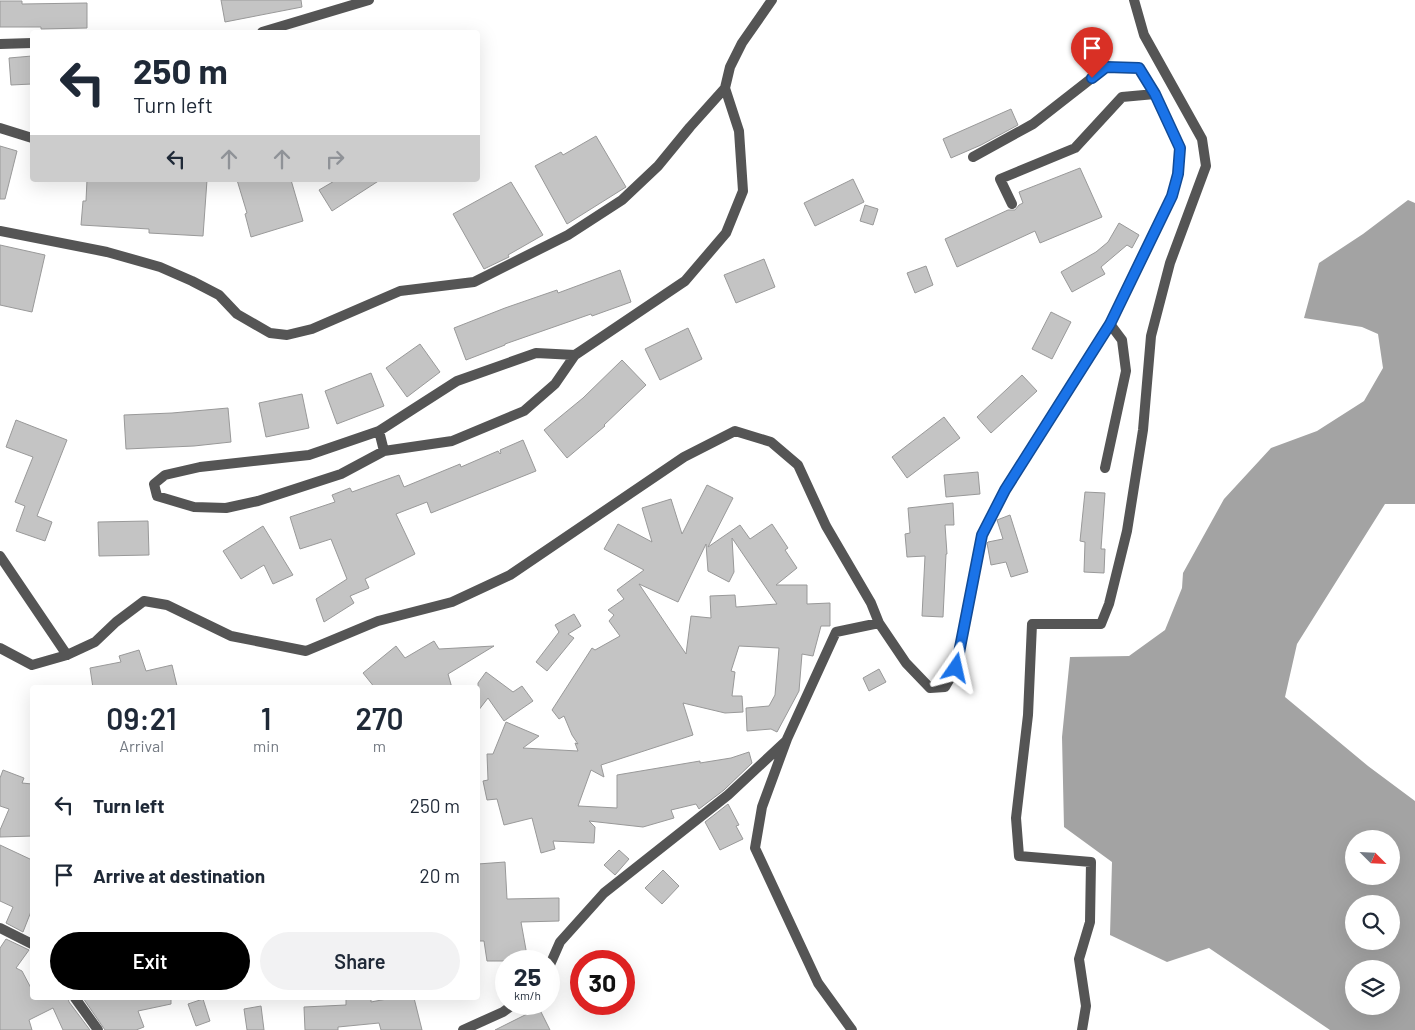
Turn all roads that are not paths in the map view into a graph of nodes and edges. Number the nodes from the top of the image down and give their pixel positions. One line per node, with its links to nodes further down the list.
1 (369, 0): 4 (street)
2 (772, 0): 7 (street)
3 (1134, 0): 32 (street)
4 (269, 30)
5 (30, 43): 6 (street)
6 (0, 44)
7 (725, 88): 13 (street); 15 (street)
8 (1155, 94): 11 (street); 12 (street); 14 (street)
9 (0, 128): 10 (street)
10 (30, 137)
11 (973, 157)
12 (1012, 204)
13 (0, 231)
14 (1110, 324): 18 (street); 20 (street)
15 (575, 355): 16 (street); 17 (street)
16 (379, 431): 17 (street); 17 (street)
17 (384, 451)
18 (1105, 468)
19 (0, 556): 22 (street)
20 (880, 622): 22 (street); 23 (street)
21 (0, 648): 22 (street)
22 (67, 655)
23 (788, 739): 26 (street); 31 (street)
24 (2, 932): 25 (street)
25 (30, 943)
26 (556, 950)
27 (76, 1000): 29 (street)
28 (497, 1015): 30 (street)
29 (98, 1030)
30 (464, 1030)
31 (852, 1030)
32 (1082, 1030)

